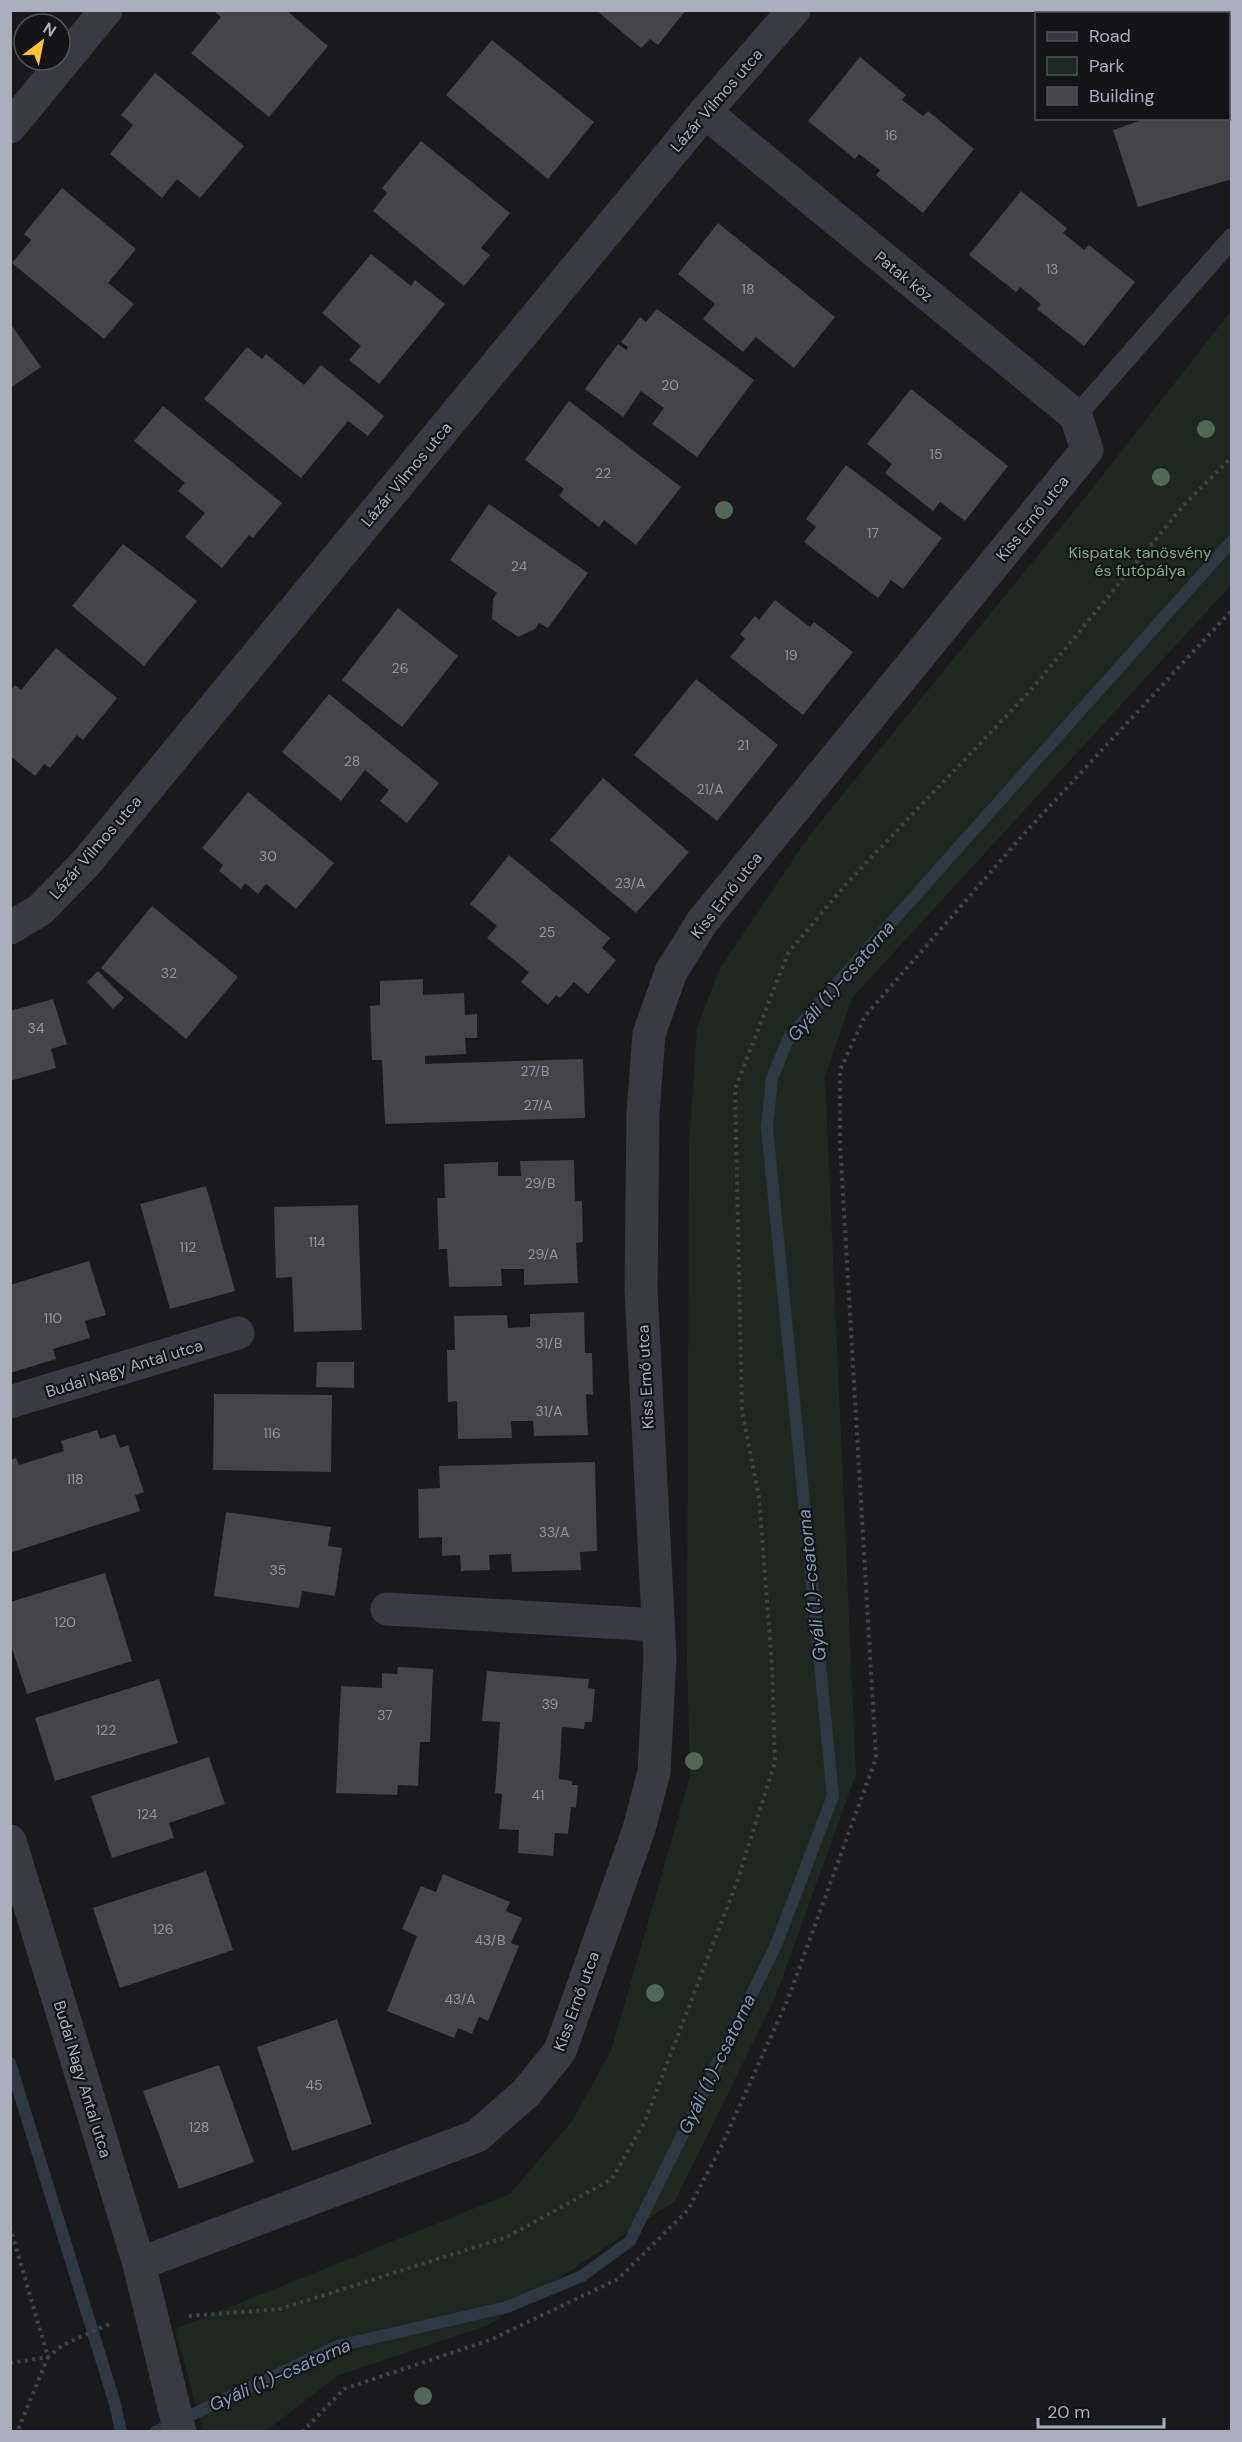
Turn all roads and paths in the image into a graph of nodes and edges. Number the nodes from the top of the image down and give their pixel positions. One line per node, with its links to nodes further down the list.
1 (106, 10): 4 (street)
2 (794, 10): 3 (street, Lázár Vilmos utca)
3 (705, 112): 6 (street, Patak köz); 9 (street, Lázár Vilmos utca)
4 (10, 127)
5 (1232, 238): 6 (lane)
6 (1076, 416): 13 (street, Kiss Ernő utca)
7 (1232, 457): 17 (path)
8 (1232, 610): 23 (path)
9 (10, 928)
10 (238, 1333): 11 (street, Budai Nagy Antal utca)
11 (10, 1402)
12 (387, 1609): 13 (street)
13 (658, 1625): 16 (street, Kiss Ernő utca)
14 (10, 1840): 16 (street, Budai Nagy Antal utca)
15 (10, 2227): 19 (path)
16 (139, 2264): 17 (street, Budai Nagy Antal utca)
17 (150, 2318): 22 (street, Budai Nagy Antal utca)
18 (110, 2323): 19 (path)
19 (48, 2357): 20 (path); 21 (path)
20 (10, 2363)
21 (17, 2432)
22 (180, 2432)
23 (302, 2432)

